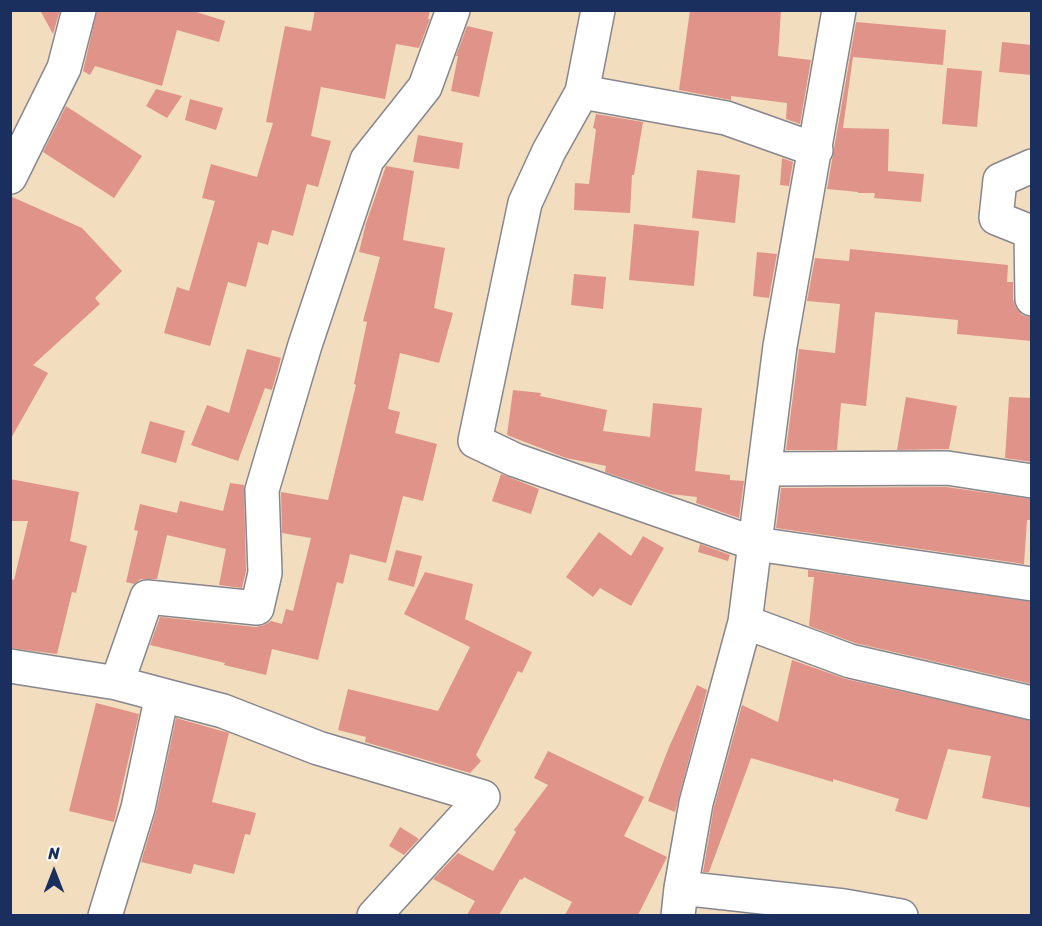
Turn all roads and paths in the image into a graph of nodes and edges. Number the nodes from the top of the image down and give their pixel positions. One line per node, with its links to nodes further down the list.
1 (79, 10): 8 (street)
2 (453, 10): 16 (street)
3 (598, 10): 5 (street)
4 (839, 10): 6 (street)
5 (582, 92): 6 (street); 12 (street)
6 (816, 150): 10 (street)
7 (1032, 166): 9 (street)
8 (10, 177)
9 (1032, 299)
10 (765, 469): 11 (street); 12 (street)
11 (1032, 481)
12 (756, 544): 13 (street); 14 (street)
13 (1032, 584)
14 (745, 622): 18 (street); 19 (street)
15 (10, 666): 16 (street)
16 (117, 683): 17 (street)
17 (162, 695): 20 (street); 21 (street)
18 (1032, 703)
19 (680, 902): 22 (street)
20 (105, 915)
21 (374, 915)
22 (901, 915)

